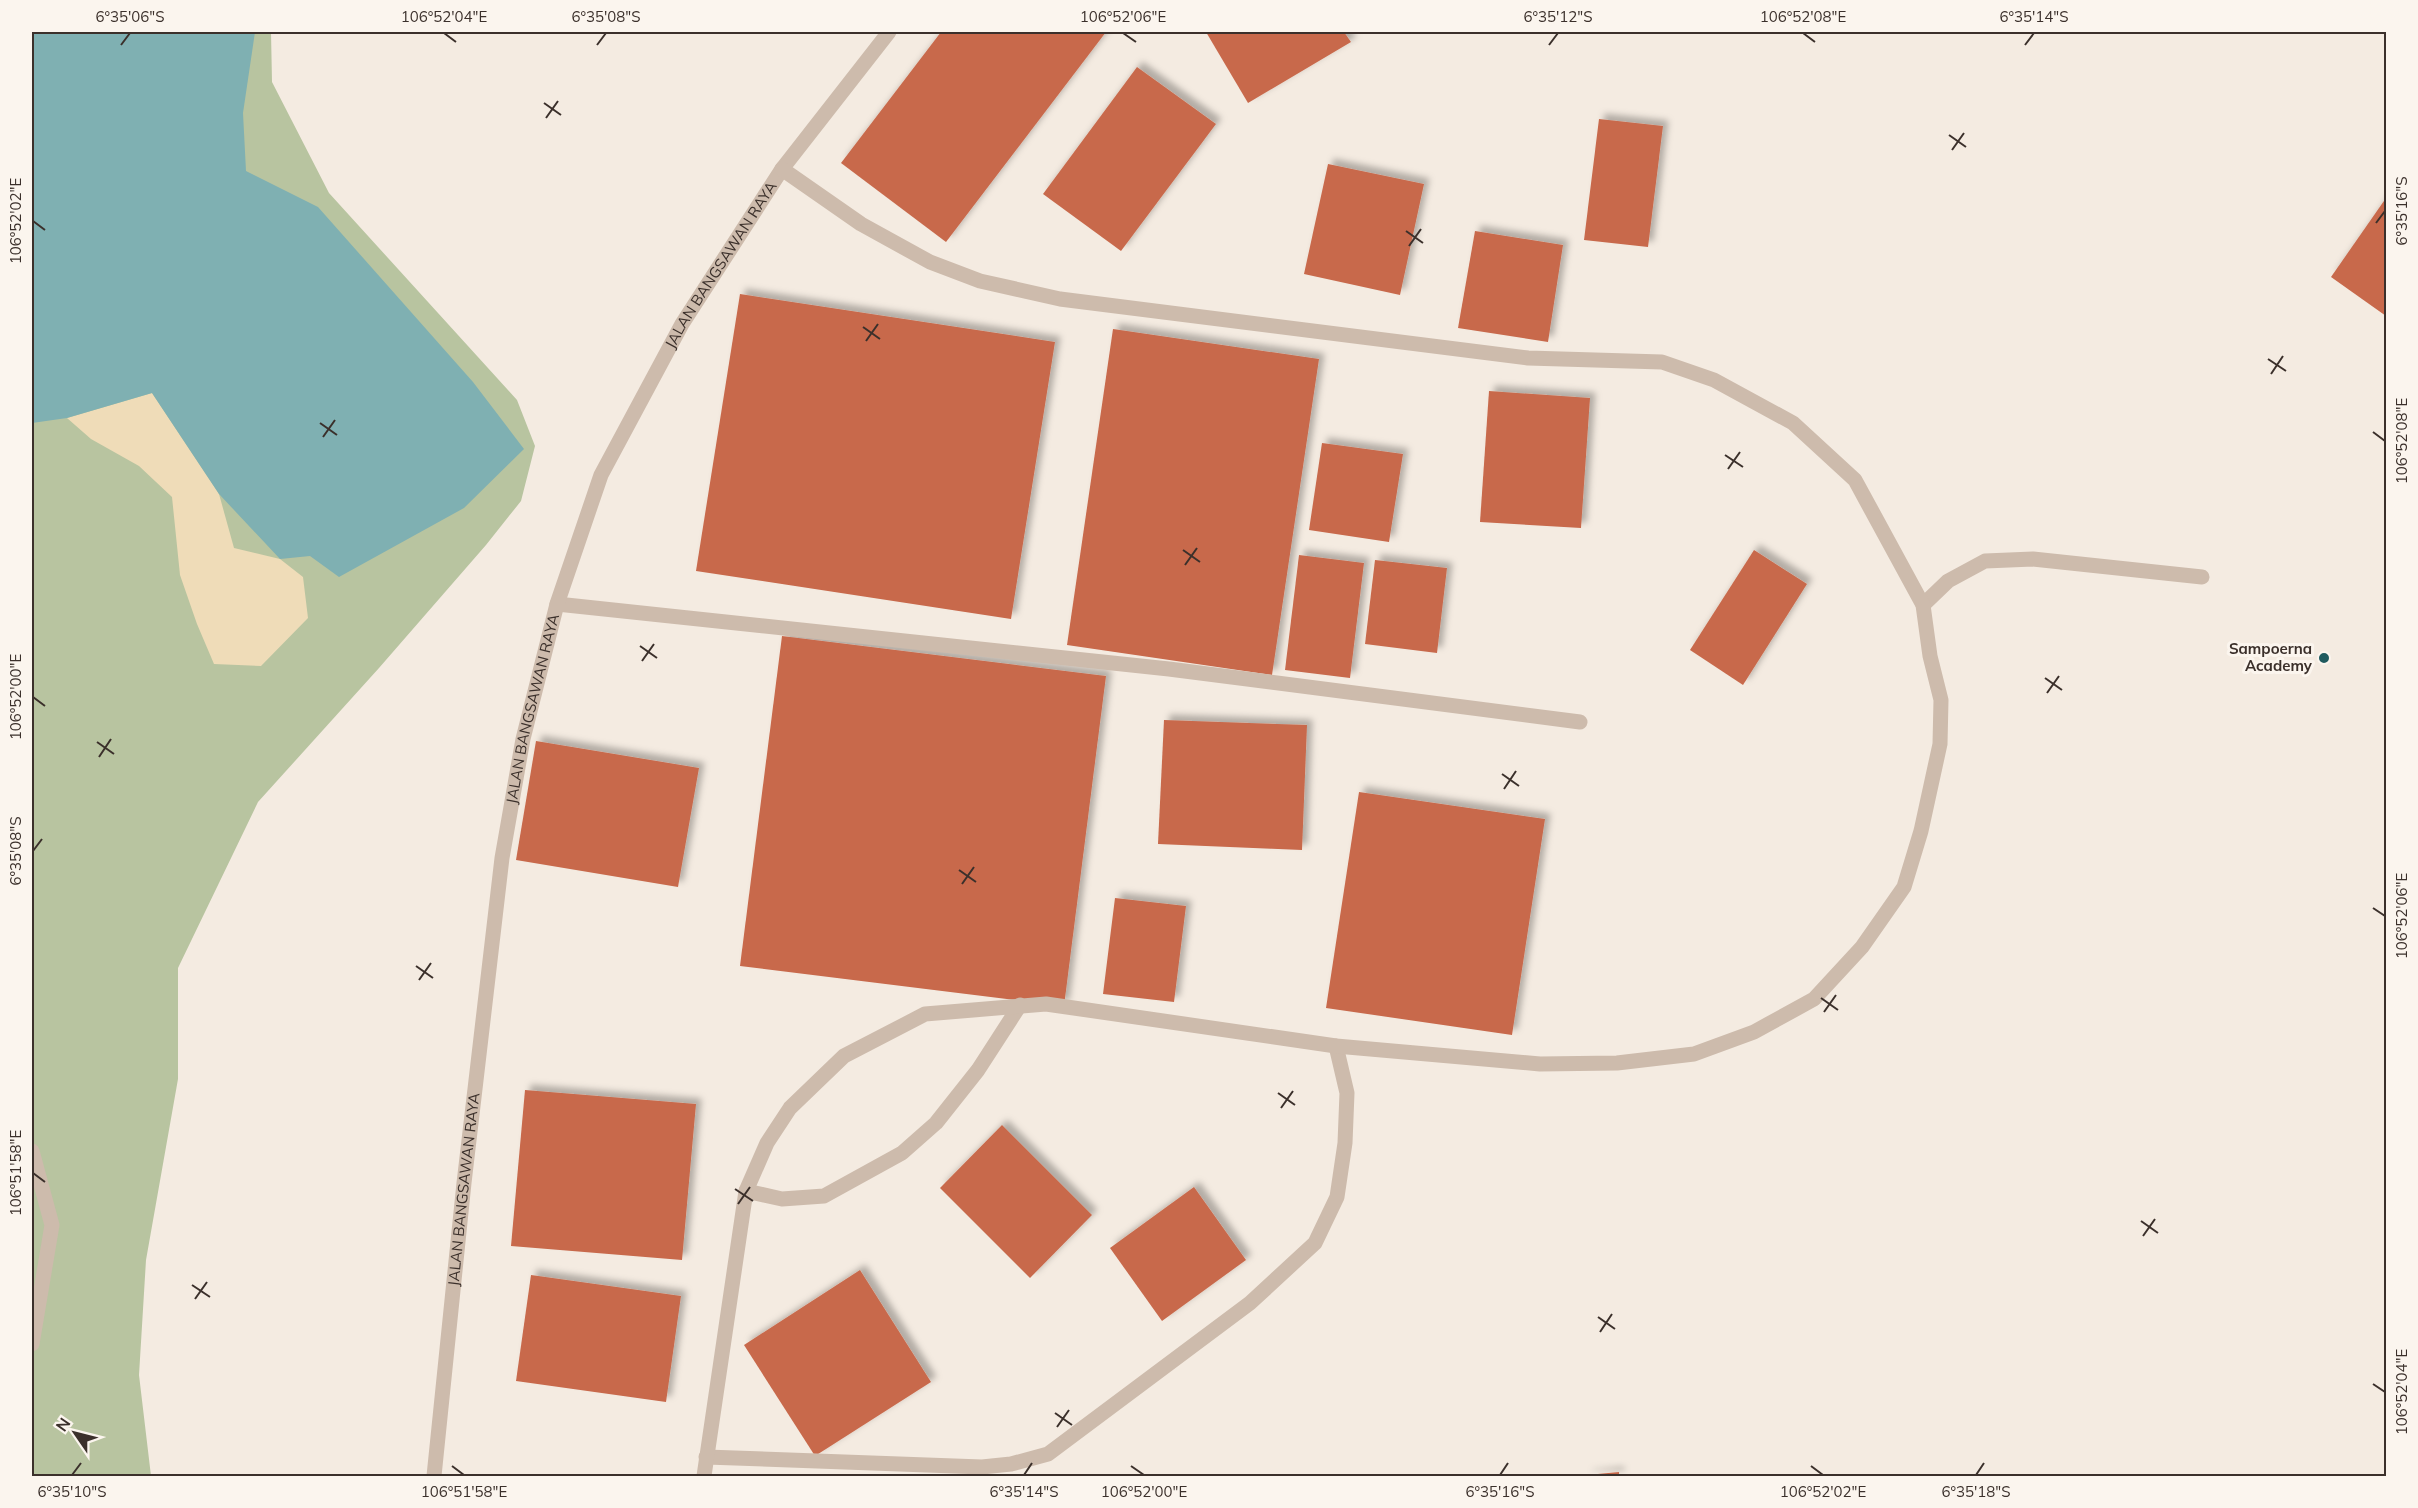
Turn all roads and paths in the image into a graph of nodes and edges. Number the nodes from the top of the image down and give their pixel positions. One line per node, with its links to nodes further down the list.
1 (889, 32): 2 (street, JALAN BANGSAWAN RAYA)
2 (782, 169): 4 (street, JALAN BANGSAWAN RAYA); 5 (street)
3 (2202, 577): 5 (street)
4 (557, 604): 6 (street); 13 (street, JALAN BANGSAWAN RAYA)
5 (1923, 605): 8 (street)
6 (1580, 722)
7 (1020, 1005): 8 (street); 10 (street); 10 (street)
8 (1336, 1046): 12 (street)
9 (32, 1151): 11 (street)
10 (746, 1191): 12 (street)
11 (32, 1344)
12 (706, 1457): 14 (street)
13 (434, 1476)
14 (704, 1476)

